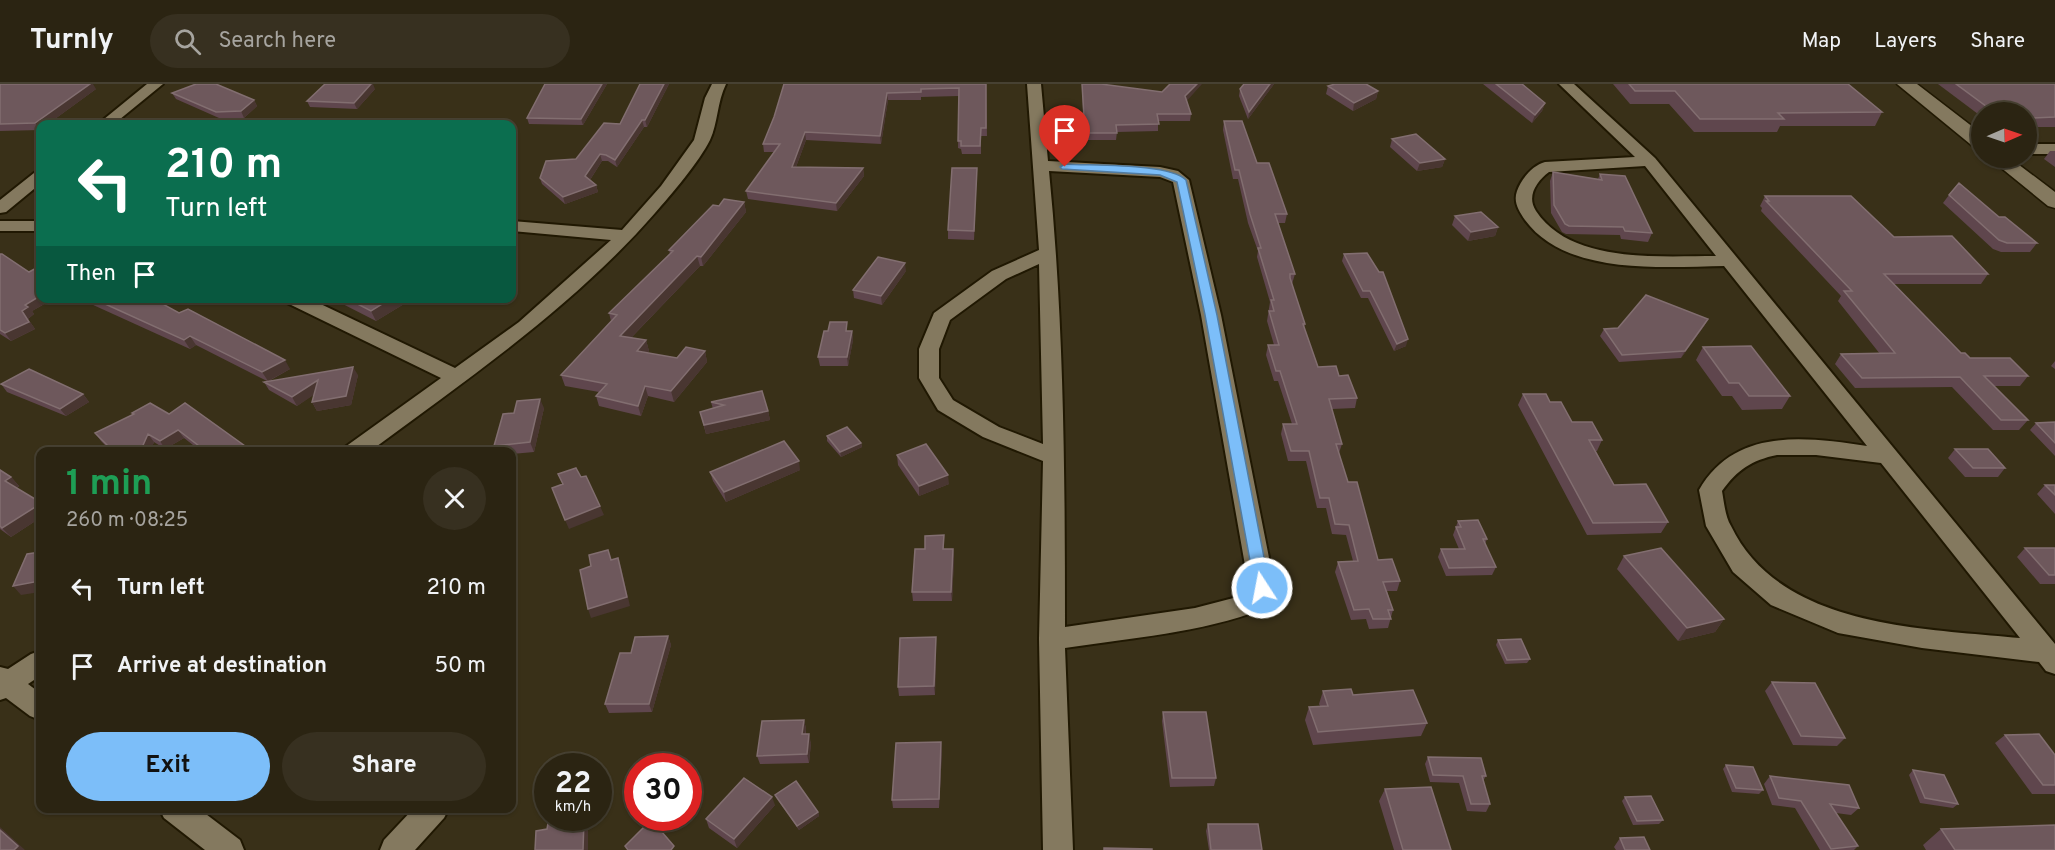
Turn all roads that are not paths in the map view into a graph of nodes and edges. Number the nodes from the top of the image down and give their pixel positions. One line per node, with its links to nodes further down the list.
1 (156, 84): 6 (street)
2 (719, 84): 19 (street)
3 (1034, 84): 11 (street)
4 (1566, 84): 10 (street)
5 (1906, 84): 7 (street)
6 (110, 120)
7 (1971, 135)
8 (2037, 149): 9 (street)
9 (2055, 149)
10 (1649, 161): 21 (street); 21 (street)
11 (1042, 166): 20 (street); 27 (street)
12 (2012, 168): 14 (street)
13 (36, 179): 15 (street)
14 (2055, 202)
15 (0, 208)
16 (0, 226): 17 (street)
17 (36, 226)
18 (516, 226): 19 (street)
19 (626, 236): 23 (street)
20 (1048, 253): 25 (street); 25 (street)
21 (1730, 261): 26 (street)
22 (302, 303): 23 (street)
23 (455, 376): 24 (street)
24 (364, 447)
25 (1054, 456): 27 (street)
26 (1890, 457): 28 (street); 28 (street)
27 (1052, 639): 36 (street)
28 (2051, 658)
29 (36, 664): 30 (street)
30 (2, 684): 31 (street)
31 (36, 705)
32 (181, 813): 34 (street)
33 (429, 813): 35 (street)
34 (229, 850)
35 (395, 850)
36 (1058, 850)

